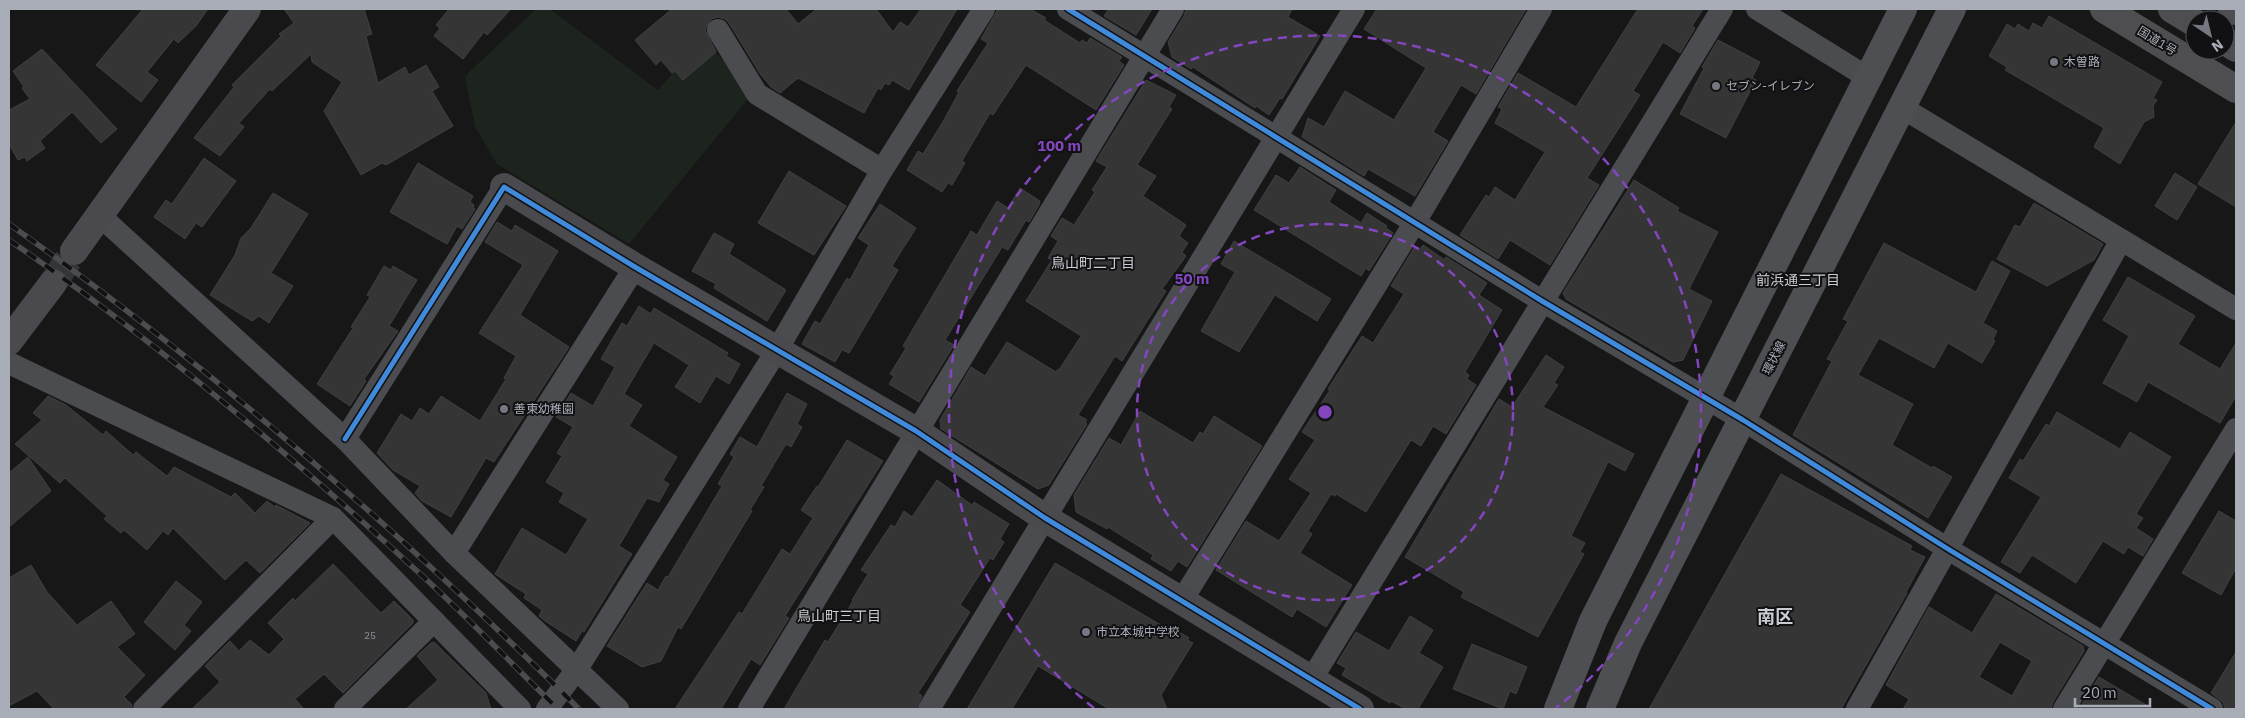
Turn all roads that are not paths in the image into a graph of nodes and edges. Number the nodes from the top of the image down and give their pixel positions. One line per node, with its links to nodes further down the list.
1 (247, 9): 24 (street)
2 (984, 9): 22 (street)
3 (1068, 9): 17 (street)
4 (1173, 9): 17 (street)
5 (1354, 9): 21 (street)
6 (1542, 9): 25 (street)
7 (1722, 9): 30 (street)
8 (1757, 9): 18 (street)
9 (1903, 9): 18 (main road)
10 (1952, 9): 20 (main road, 環状線)
11 (2104, 9): 19 (highway, 国道1号)
12 (2172, 9): 15 (highway)
13 (2232, 9): 14 (highway)
14 (2236, 11)
15 (2185, 17)
16 (718, 30): 22 (street)
17 (1146, 56): 21 (street); 38 (street)
18 (1867, 77): 35 (main road)
19 (2236, 89)
20 (1901, 107): 26 (street); 36 (main road, 環状線)
21 (1276, 136): 25 (street); 41 (street)
22 (882, 170): 33 (street)
23 (504, 187): 28 (street); 39 (street)
24 (99, 215): 27 (street); 39 (street)
25 (1414, 222): 30 (street); 44 (street)
26 (2121, 240): 31 (street); 42 (street)
27 (74, 251)
28 (636, 267): 33 (street); 43 (street)
29 (53, 283): 32 (street)
30 (1542, 301): 35 (street); 48 (street)
31 (2236, 310)
32 (10, 335)
33 (776, 350): 38 (street); 47 (street)
34 (9, 363): 40 (street)
35 (1707, 398): 36 (street); 57 (main road)
36 (1743, 420): 42 (street); 58 (main road, 環状線)
37 (2236, 429): 46 (street)
38 (916, 431): 41 (street); 54 (street)
39 (345, 439): 43 (street)
40 (333, 518): 45 (street); 49 (street)
41 (1045, 518): 44 (street); 55 (street)
42 (1948, 549): 46 (street); 59 (street)
43 (454, 553): 47 (street)
44 (1181, 602): 48 (street)
45 (434, 621): 50 (street); 51 (street)
46 (2104, 642): 60 (street); 61 (street)
47 (577, 669): 52 (street); 53 (street)
48 (1311, 680): 56 (street)
49 (157, 705)
50 (345, 709)
51 (520, 709)
52 (547, 709)
53 (618, 709)
54 (749, 709)
55 (929, 709)
56 (1360, 709)
57 (1558, 709)
58 (1600, 709)
59 (1857, 709)
60 (2064, 709)
61 (2212, 709)

